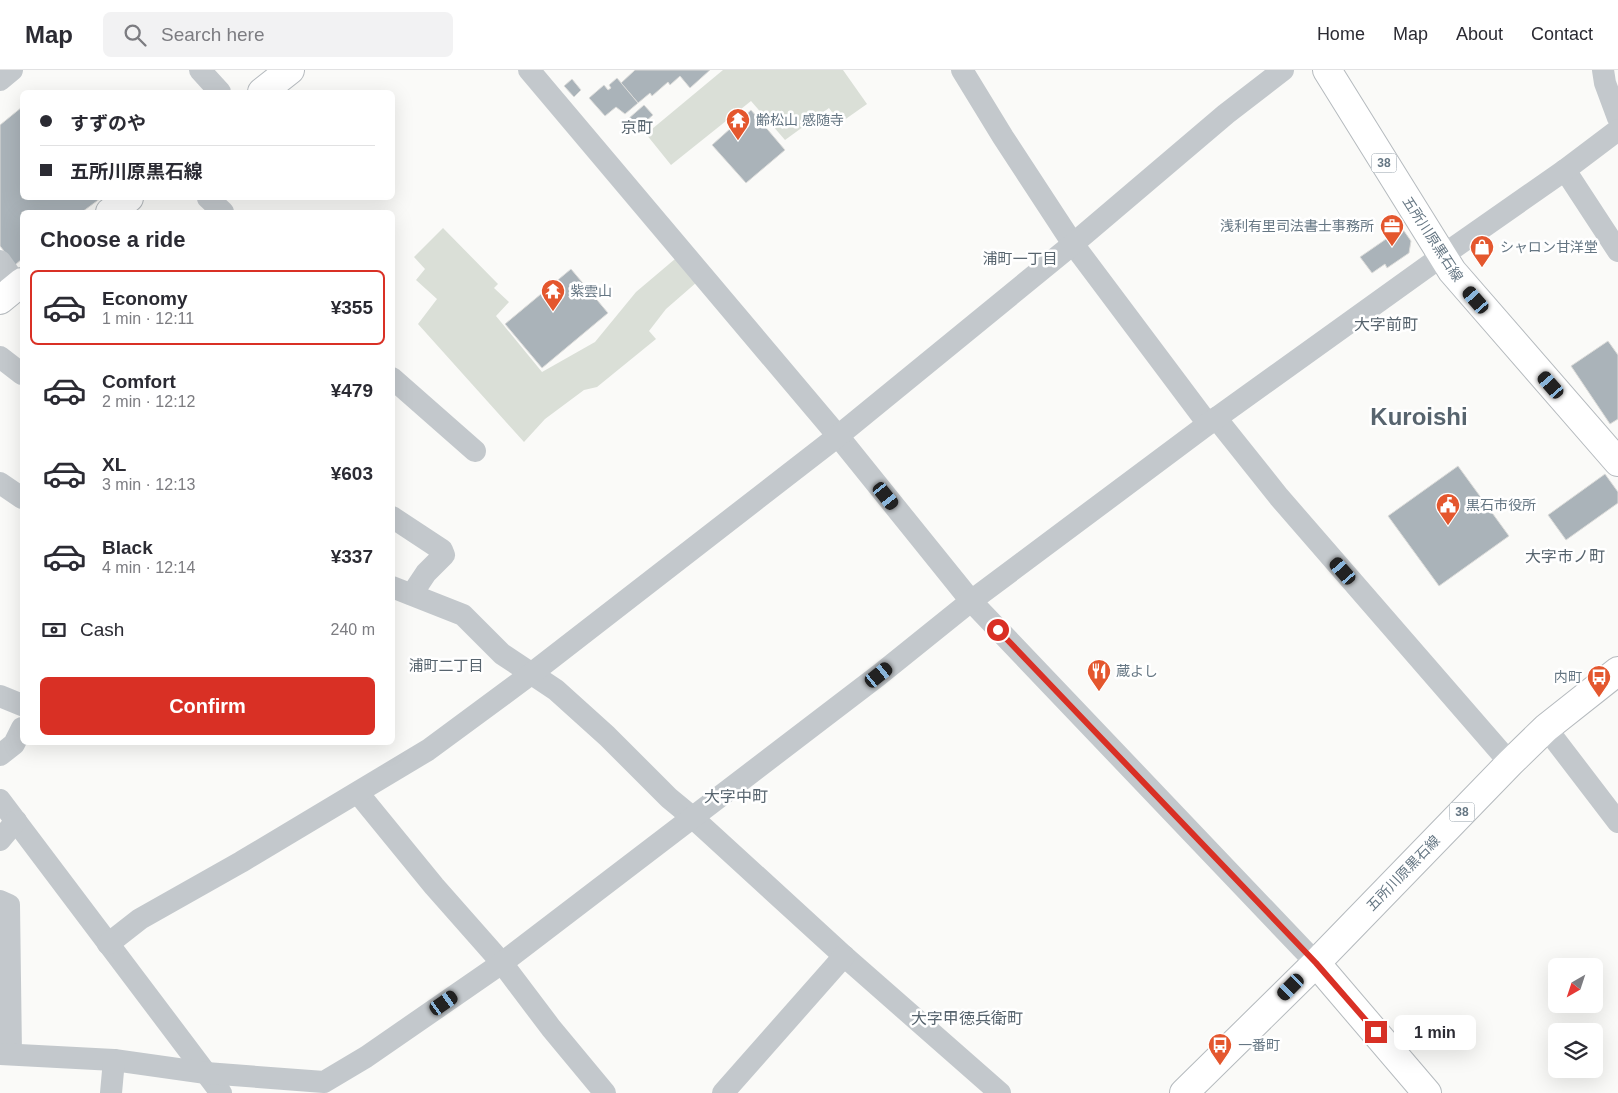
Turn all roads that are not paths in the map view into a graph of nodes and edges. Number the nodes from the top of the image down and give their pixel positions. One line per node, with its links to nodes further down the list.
1 (12, 70): 9 (street)
2 (200, 70): 10 (street)
3 (290, 70): 11 (main road)
4 (530, 70): 28 (street)
5 (962, 70): 19 (street)
6 (1283, 70): 19 (street)
7 (1327, 70): 21 (main road, 五所川原黒石線 / 38)
8 (1603, 70): 12 (street)
9 (0, 80)
10 (218, 90)
11 (265, 90)
12 (1618, 118)
13 (1618, 130): 14 (street)
14 (1565, 170): 20 (street); 21 (street)
15 (126, 200): 17 (main road)
16 (210, 200): 18 (street)
17 (113, 210)
18 (221, 210)
19 (1073, 244): 27 (street); 28 (street)
20 (1618, 251)
21 (1442, 256): 27 (street); 30 (main road, 五所川原黒石線 / 38)
22 (0, 261): 23 (street)
23 (14, 289)
24 (0, 357): 25 (street)
25 (20, 372)
26 (395, 381): 29 (street)
27 (1212, 421): 35 (street); 43 (street)
28 (838, 436): 35 (street); 37 (street)
29 (475, 451)
30 (1618, 462)
31 (0, 483): 32 (street)
32 (20, 497)
33 (395, 519): 34 (street)
34 (402, 591): 37 (street)
35 (971, 601): 46 (street); 54 (street)
36 (1618, 671): 40 (main road, 五所川原黒石線 / 38)
37 (531, 674): 44 (street); 46 (street)
38 (0, 696): 39 (street)
39 (20, 704)
40 (1546, 728): 43 (main road, 五所川原黒石線 / 38); 48 (street)
41 (20, 732): 42 (street)
42 (0, 756)
43 (1510, 763): 54 (main road, 五所川原黒石線 / 38)
44 (358, 793): 51 (street); 53 (street)
45 (0, 800): 47 (street)
46 (692, 817): 52 (street); 53 (street)
47 (16, 821): 49 (street); 51 (street)
48 (1618, 822)
49 (0, 840)
50 (0, 901): 55 (street)
51 (108, 944): 57 (street)
52 (844, 956): 62 (street); 63 (street)
53 (502, 963): 58 (street); 61 (street)
54 (1316, 963): 64 (main road, 五所川原黒石線); 65 (main road)
55 (6, 1054): 56 (street)
56 (114, 1060): 57 (street); 59 (street)
57 (206, 1073): 58 (street); 60 (street)
58 (325, 1088)
59 (111, 1093)
60 (221, 1093)
61 (605, 1093)
62 (723, 1093)
63 (1000, 1093)
64 (1184, 1093)
65 (1426, 1093)

